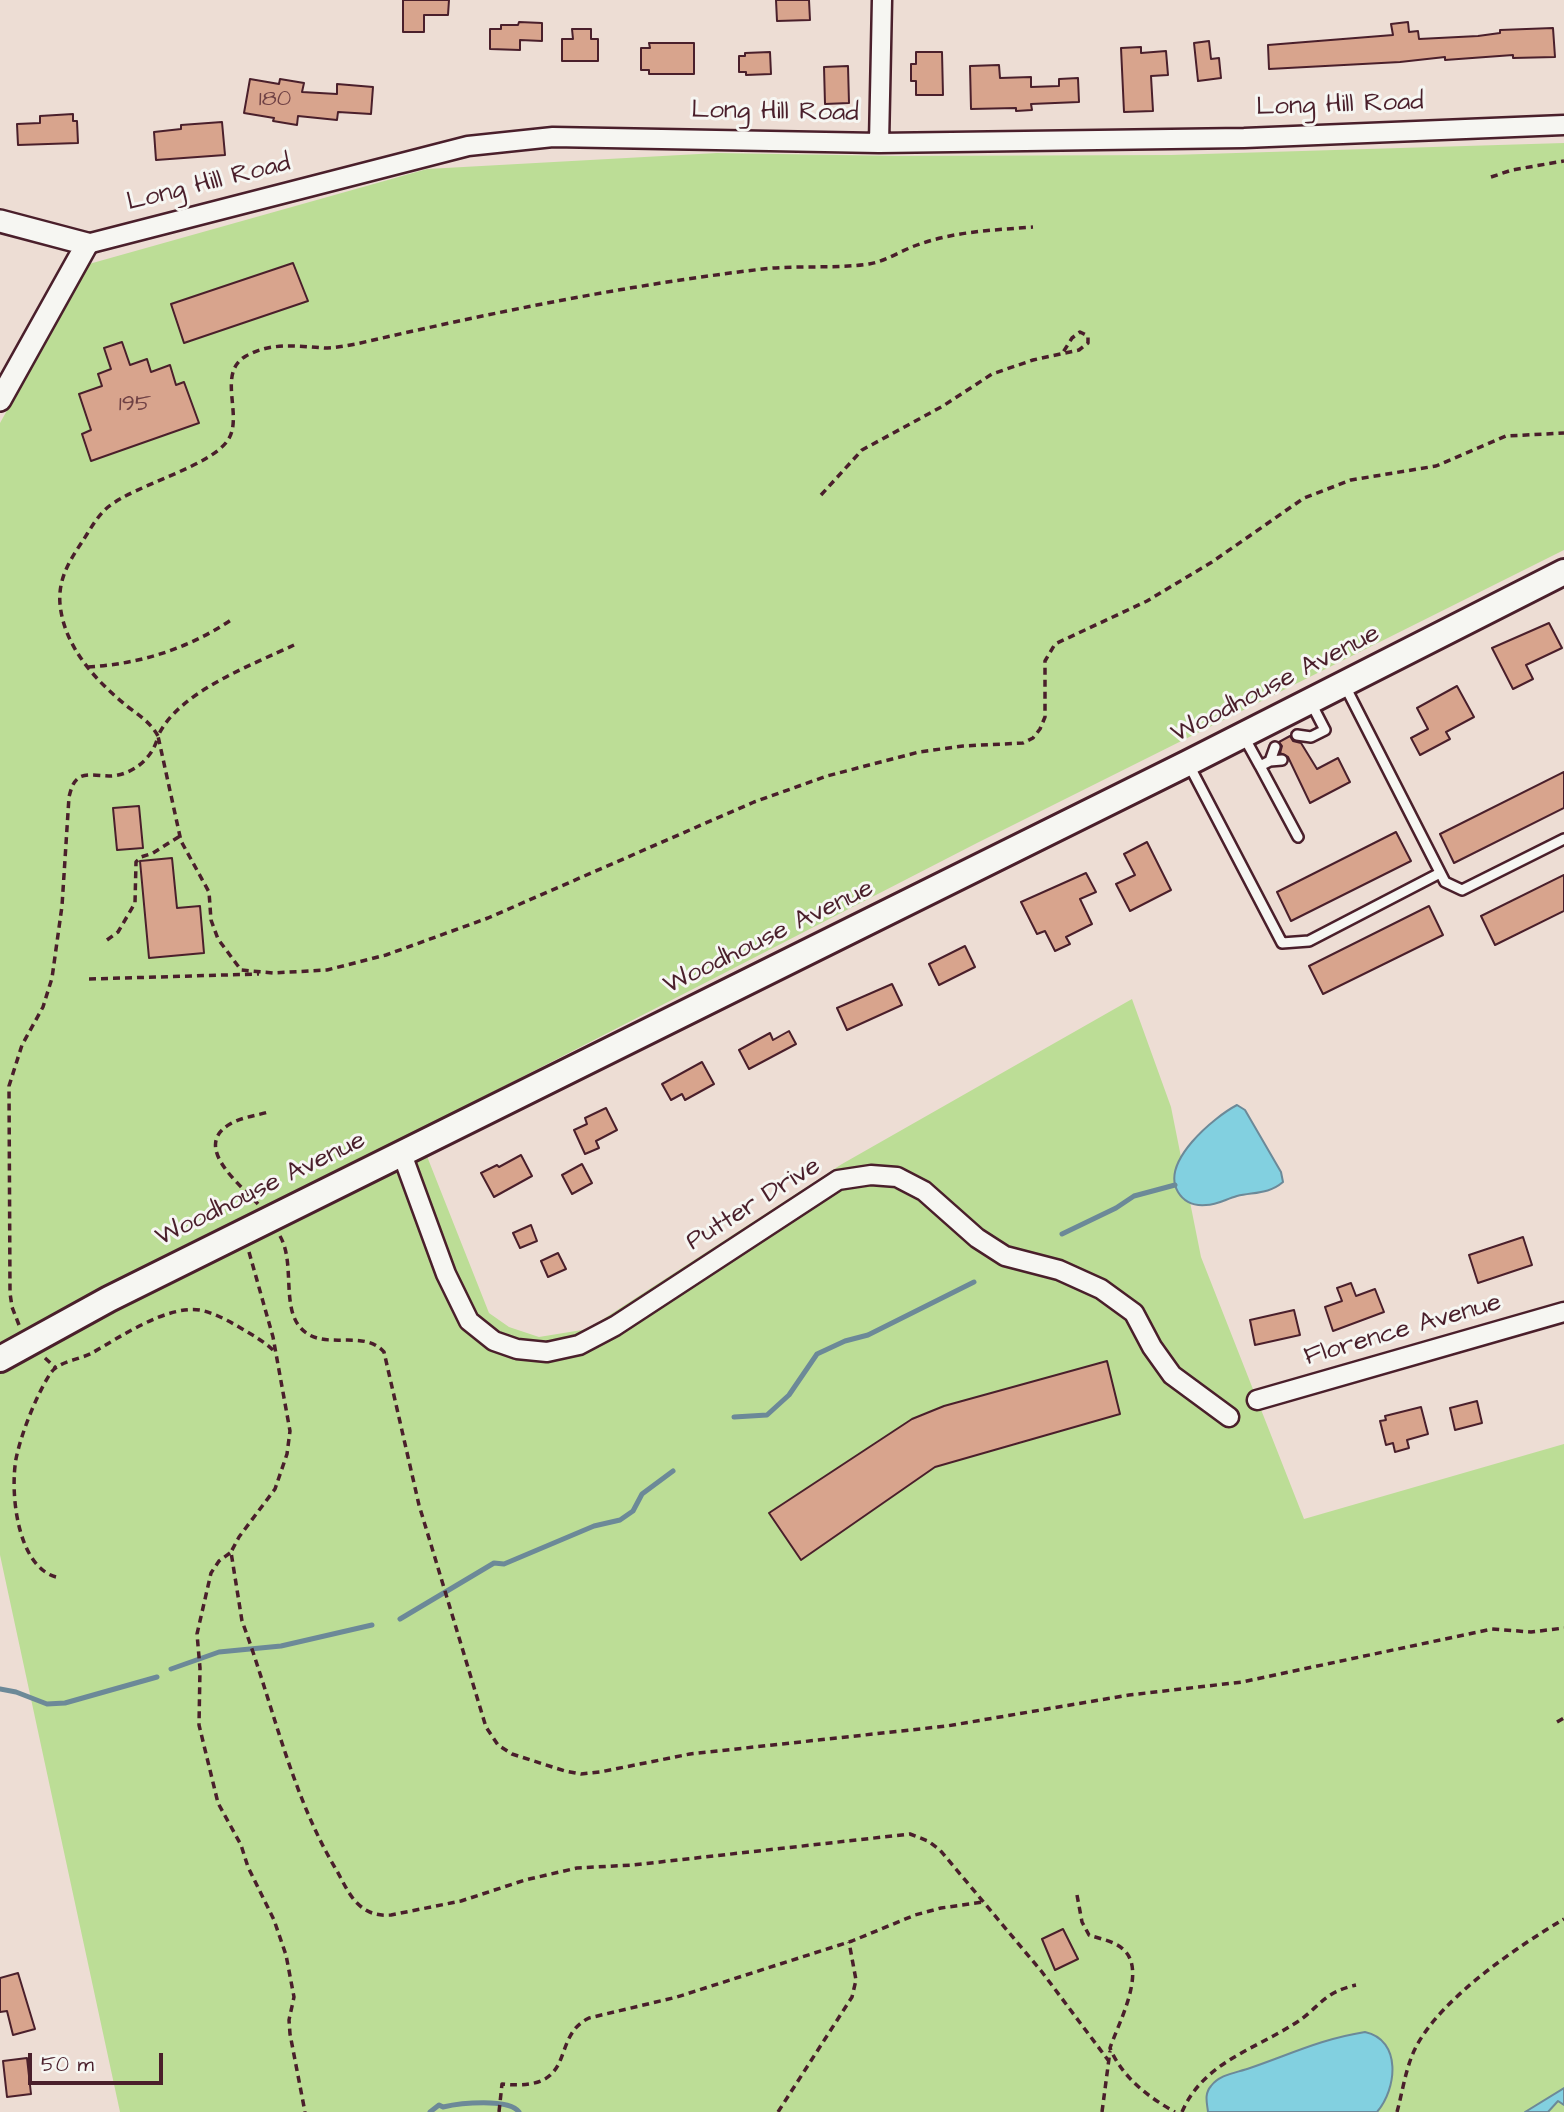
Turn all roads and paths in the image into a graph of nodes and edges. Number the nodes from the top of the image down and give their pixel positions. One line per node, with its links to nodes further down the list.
1 (881, 0): 3 (street)
2 (1564, 125): 3 (street, Long Hill Road)
3 (879, 143): 8 (street, Long Hill Road)
4 (1564, 160): 5 (path)
5 (1492, 177)
6 (0, 221): 8 (street, Long Hill Road)
7 (1033, 227): 16 (path)
8 (87, 244): 10 (street)
9 (1062, 354): 9 (path); 12 (path)
10 (0, 400)
11 (1564, 433): 34 (path)
12 (821, 495)
13 (1564, 572): 17 (main road, Woodhouse Avenue)
14 (234, 618): 16 (path)
15 (294, 645): 21 (path)
16 (88, 667): 21 (path)
17 (1344, 684): 18 (main road, Woodhouse Avenue); 32 (lane)
18 (1310, 702): 19 (main road, Woodhouse Avenue); 22 (lane)
19 (1243, 735): 27 (main road, Woodhouse Avenue); 28 (lane)
20 (1297, 735): 22 (lane)
21 (158, 736): 29 (path); 41 (path)
22 (1311, 737): 24 (lane)
23 (1275, 747): 26 (lane)
24 (1304, 748)
25 (1282, 760): 26 (lane)
26 (1270, 761): 28 (lane)
27 (1188, 763): 32 (lane); 37 (main road, Woodhouse Avenue)
28 (1260, 766): 30 (lane)
29 (180, 836): 33 (path); 34 (path)
30 (1298, 837)
31 (1564, 839): 32 (lane)
32 (1440, 873)
33 (107, 940)
34 (273, 973): 35 (path)
35 (89, 979)
36 (268, 1112): 38 (path)
37 (402, 1154): 38 (main road, Woodhouse Avenue); 46 (street, Putter Drive)
38 (270, 1219): 39 (main road, Woodhouse Avenue); 49 (path)
39 (242, 1233): 41 (main road, Woodhouse Avenue); 42 (path)
40 (1564, 1312): 45 (street, Florence Avenue)
41 (30, 1342): 43 (main road, Woodhouse Avenue); 44 (path)
42 (276, 1352): 44 (path); 47 (path)
43 (0, 1359)
44 (56, 1368): 48 (path)
45 (1257, 1400)
46 (1229, 1417)
47 (231, 1552): 53 (path); 60 (path)
48 (56, 1577)
49 (1564, 1628)
50 (1564, 1718): 51 (path)
51 (1557, 1722)
52 (1077, 1895): 57 (path)
53 (983, 1902): 55 (path); 58 (path)
54 (1564, 1919): 65 (path)
55 (849, 1942): 59 (path); 61 (path)
56 (1356, 1985): 64 (path)
57 (1110, 2049): 58 (path); 63 (path)
58 (1108, 2060): 62 (path)
59 (499, 2110)
60 (305, 2112)
61 (778, 2112)
62 (1102, 2112)
63 (1175, 2112)
64 (1182, 2112)
65 (1397, 2112)

